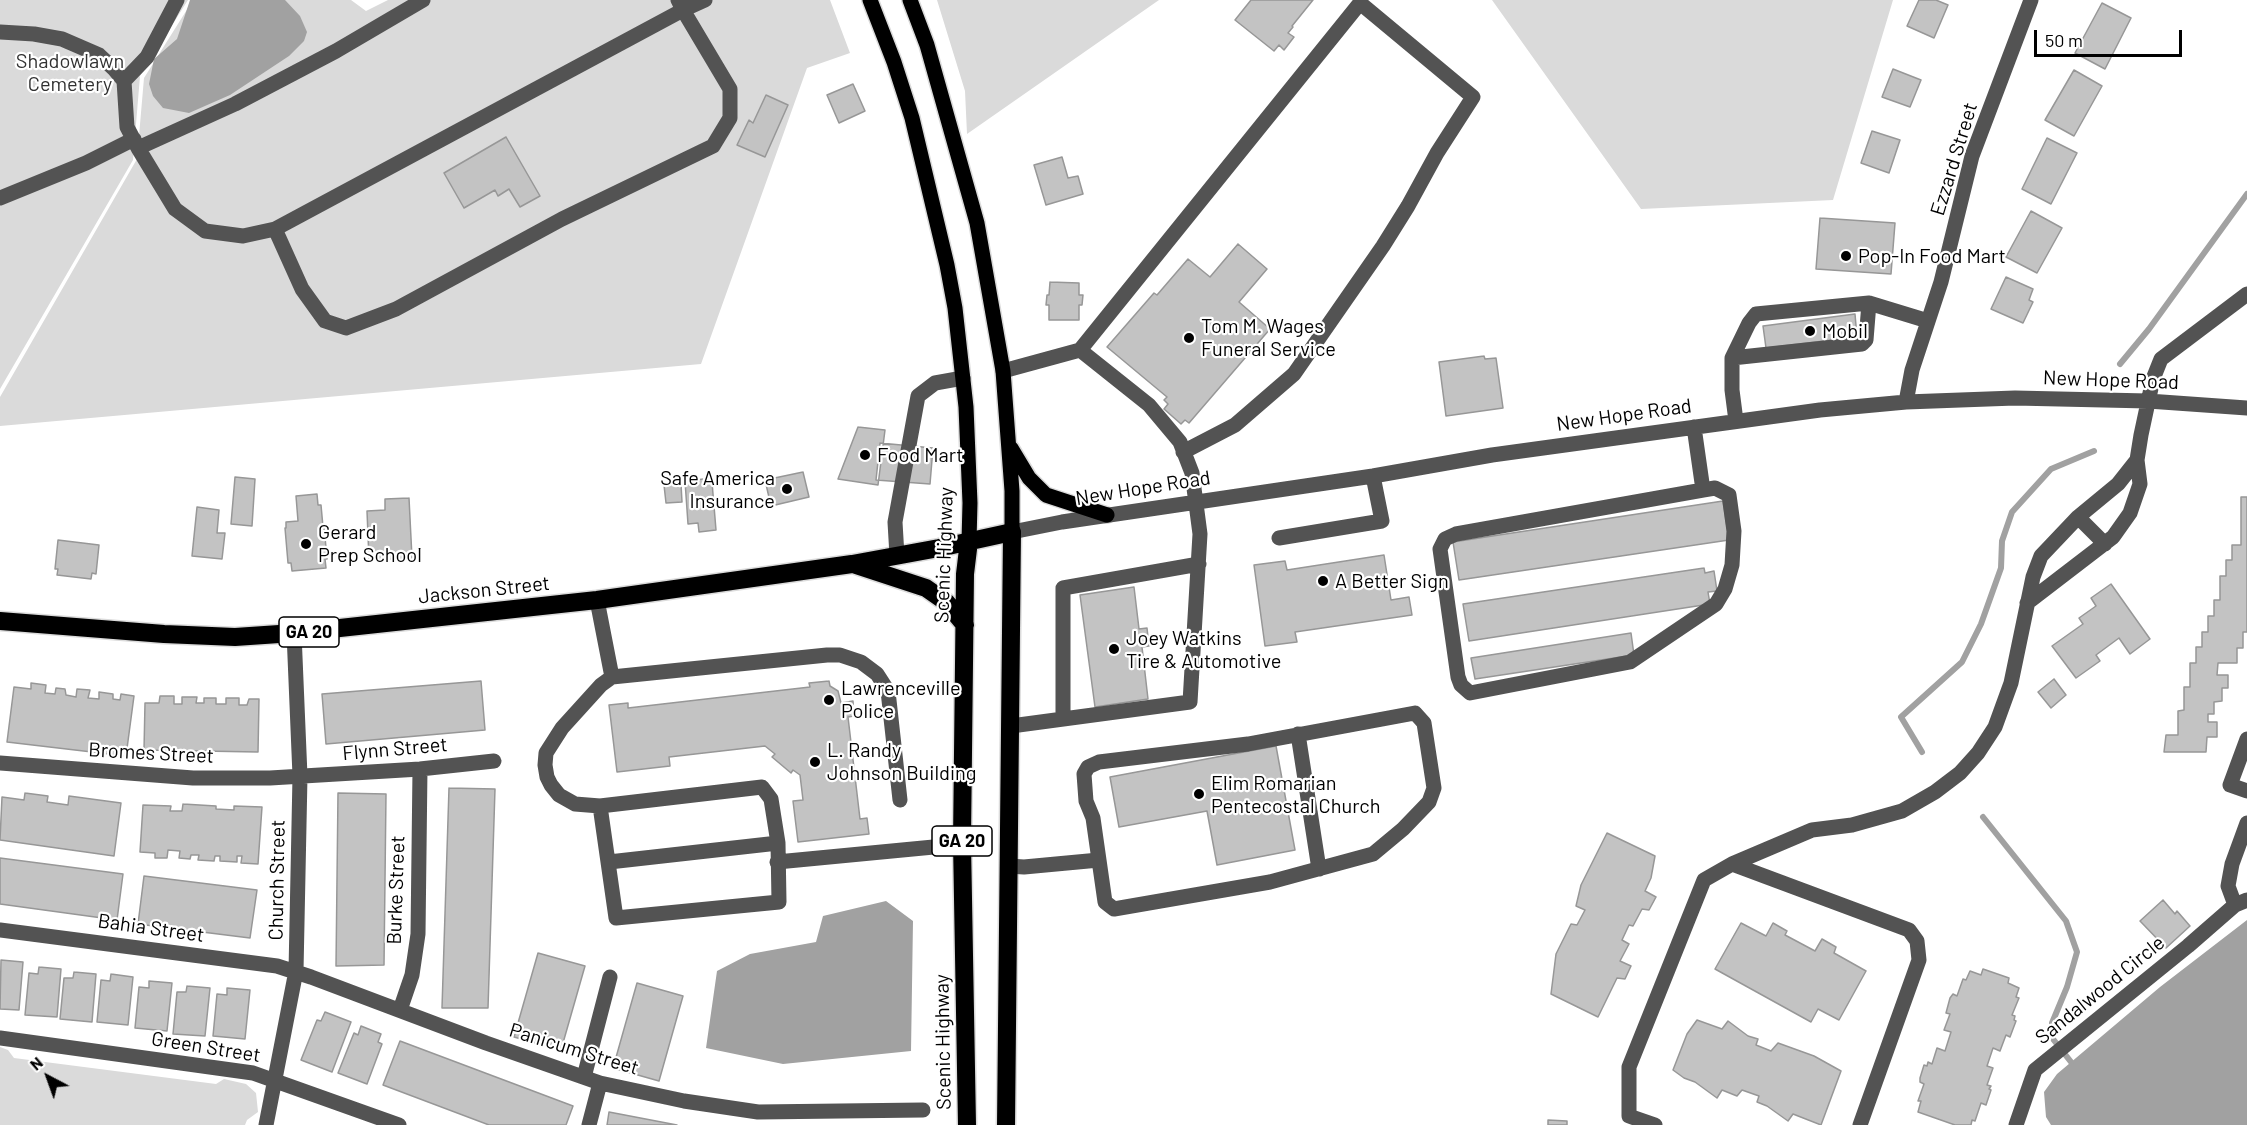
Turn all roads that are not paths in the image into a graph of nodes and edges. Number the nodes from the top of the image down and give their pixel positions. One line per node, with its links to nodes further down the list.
1 (177, 0): 9 (street)
2 (423, 0): 10 (street)
3 (705, 0): 7 (street)
4 (870, 0): 19 (main road, Scenic Highway)
5 (910, 0): 18 (main road)
6 (2031, 0): 15 (street, Ezzard Street)
7 (681, 5): 12 (street); 12 (street)
8 (0, 32): 9 (street)
9 (124, 81): 10 (street)
10 (136, 143): 11 (street); 12 (street)
11 (0, 198)
12 (275, 229)
13 (2247, 294): 20 (street)
14 (1869, 303): 15 (street); 17 (street); 17 (street)
15 (1928, 321): 21 (street, Ezzard Street)
16 (1080, 350): 18 (street); 26 (street); 26 (street)
17 (1732, 358): 23 (street)
18 (1003, 371): 25 (main road)
19 (963, 378): 35 (main road, Scenic Highway); 37 (street)
20 (2148, 401): 21 (street, New Hope Road); 22 (street, New Hope Road); 27 (street)
21 (1906, 402): 23 (street, New Hope Road)
22 (2247, 408)
23 (1736, 421): 24 (street, New Hope Road)
24 (1694, 427): 28 (street, New Hope Road); 29 (street)
25 (1008, 443): 31 (main road); 33 (main road)
26 (1183, 452): 30 (street)
27 (2137, 460): 32 (street); 36 (street)
28 (1373, 476): 30 (street, New Hope Road); 34 (street)
29 (1703, 490): 29 (street)
30 (1196, 502): 31 (street, New Hope Road); 39 (street)
31 (1107, 515): 33 (street, New Hope Road)
32 (2078, 517): 36 (street); 41 (street)
33 (1012, 532): 35 (highway, Jackson Street); 47 (highway, GA 20)
34 (1279, 538)
35 (969, 541): 37 (highway, Jackson Street); 43 (highway, Scenic Highway)
36 (2105, 544): 41 (street)
37 (897, 556): 38 (highway, Jackson Street)
38 (852, 564): 40 (highway, Jackson Street / GA 20); 43 (highway)
39 (1199, 564): 46 (street); 46 (street)
40 (597, 600): 44 (highway, Jackson Street / GA 20); 45 (street)
41 (2027, 603): 63 (street)
42 (0, 621): 44 (highway, Jackson Street / GA 20)
43 (965, 625): 58 (highway, Scenic Highway / GA 20)
44 (294, 633): 53 (street, Church Street)
45 (612, 677): 55 (street); 56 (street)
46 (1063, 719): 47 (street)
47 (1011, 726): 64 (highway, GA 20)
48 (1298, 734): 60 (street); 65 (street); 65 (street)
49 (2247, 739): 54 (street)
50 (494, 761): 52 (street, Flynn Street)
51 (0, 762): 53 (street, Bromes Street)
52 (420, 769): 53 (street, Flynn Street); 70 (street, Burke Street)
53 (300, 776): 68 (street, Church Street)
54 (2247, 791)
55 (900, 800)
56 (600, 806): 59 (street); 61 (street)
57 (2247, 823): 66 (street, Sandalwood Circle)
58 (962, 842): 62 (street); 81 (highway, Scenic Highway / GA 20)
59 (778, 843): 61 (street); 62 (street)
60 (1099, 860): 64 (street); 65 (street)
61 (609, 862): 62 (street)
62 (777, 862)
63 (1732, 864): 77 (street); 84 (street)
64 (1009, 866): 82 (highway, GA 20)
65 (1319, 869)
66 (2241, 902): 85 (street, Sandalwood Circle)
67 (0, 930): 68 (street, Bahia Street)
68 (296, 971): 70 (street, Panicum Street); 73 (street, Church Street)
69 (610, 977): 72 (street)
70 (400, 1010): 72 (street, Panicum Street)
71 (0, 1038): 73 (street, Green Street)
72 (584, 1077): 74 (street, Panicum Street)
73 (276, 1080): 78 (street, Church Street); 79 (street, Green Street)
74 (600, 1083): 76 (street, Panicum Street); 80 (street)
75 (923, 1110): 76 (street, Panicum Street)
76 (758, 1118)
77 (1623, 1121): 83 (street)
78 (266, 1125)
79 (399, 1125)
80 (589, 1125)
81 (967, 1125)
82 (1006, 1125)
83 (1655, 1125)
84 (1860, 1125)
85 (2016, 1125)

